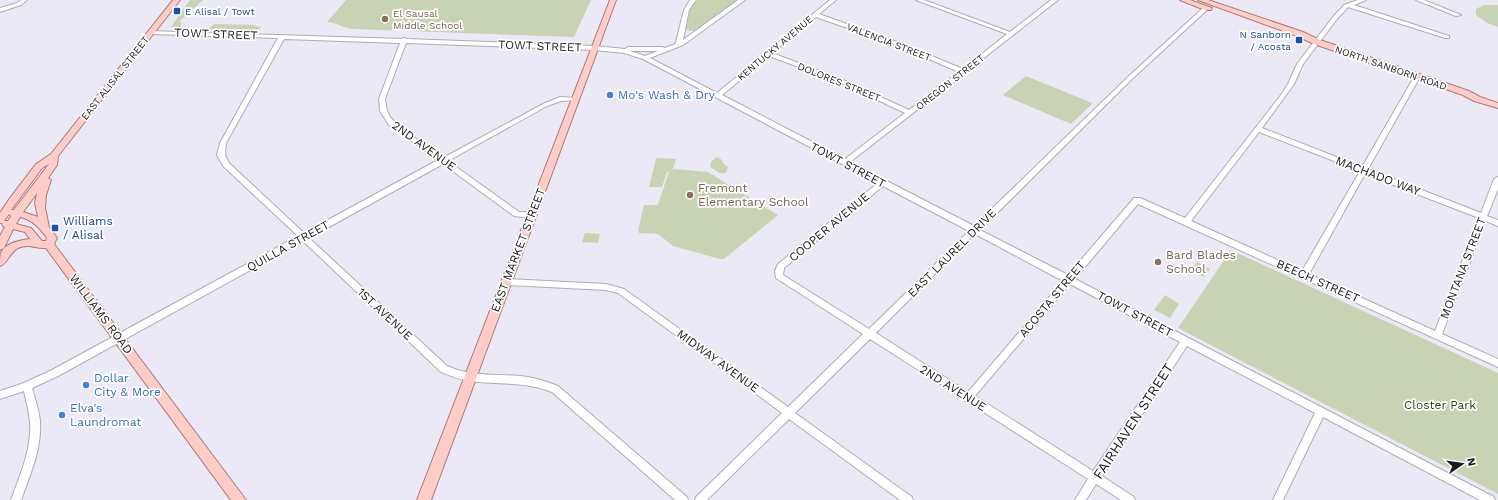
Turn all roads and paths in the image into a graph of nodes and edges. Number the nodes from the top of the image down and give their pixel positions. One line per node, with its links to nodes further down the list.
1 (24, 0): 16 (street)
2 (177, 0): 21 (main road, EAST ALISAL STREET)
3 (613, 0): 28 (main road, EAST MARKET STREET)
4 (693, 0): 19 (street)
5 (742, 0): 20 (street)
6 (833, 0): 18 (street, KENTUCKY AVENUE)
7 (919, 0): 22 (street)
8 (1183, 0): 13 (main road, NORTH SANBORN ROAD)
9 (1223, 0): 14 (main road, EAST LAUREL DRIVE)
10 (1363, 0): 15 (street)
11 (1419, 0): 17 (street)
12 (1051, 1): 22 (street, OREGON STREET)
13 (1205, 2): 14 (main road, EAST LAUREL DRIVE); 26 (main road, NORTH SANBORN ROAD); 57 (street, EAST LAUREL DRIVE)
14 (1216, 5): 26 (main road, NORTH SANBORN ROAD)
15 (1349, 5): 24 (street); 26 (street)
16 (0, 10)
17 (1458, 15)
18 (815, 16): 31 (street, KENTUCKY AVENUE); 33 (street, VALENCIA STREET)
19 (682, 27): 20 (street); 27 (street)
20 (700, 31): 27 (street)
21 (151, 32): 23 (street, TOWT STREET); 42 (main road, EAST ALISAL STREET)
22 (1011, 34): 33 (street, OREGON STREET)
23 (282, 36): 25 (street, TOWT STREET); 58 (street, 1ST AVENUE)
24 (1447, 37)
25 (404, 40): 28 (street, TOWT STREET); 43 (street, 2ND AVENUE)
26 (1317, 42): 34 (main road, NORTH SANBORN ROAD); 41 (street)
27 (676, 47): 30 (street)
28 (596, 48): 29 (street, TOWT STREET); 37 (main road, EAST MARKET STREET)
29 (608, 48): 30 (street); 32 (street, TOWT STREET)
30 (667, 50): 32 (street)
31 (768, 54): 36 (street, KENTUCKY AVENUE); 40 (street, DOLORES STREET)
32 (645, 58): 36 (street, TOWT STREET)
33 (963, 71): 40 (street, OREGON STREET)
34 (1417, 77): 35 (main road, NORTH SANBORN ROAD); 45 (street)
35 (1466, 93): 38 (main road, NORTH SANBORN ROAD); 39 (main road, NORTH SANBORN ROAD)
36 (718, 96): 44 (street, TOWT STREET)
37 (576, 99): 43 (street, QUILLA STREET); 50 (main road, EAST MARKET STREET)
38 (1498, 100)
39 (1498, 106)
40 (910, 113): 44 (street, OREGON STREET)
41 (1258, 129): 45 (street, MACHADO WAY); 53 (street)
42 (53, 160): 49 (main road, EAST ALISAL STREET); 51 (main road, EAST ALISAL STREET); 56 (main road)
43 (444, 160): 50 (street, 2ND AVENUE); 58 (street, QUILLA STREET)
44 (844, 163): 47 (street, TOWT STREET)
45 (1364, 170): 52 (street, MACHADO WAY); 64 (street)
46 (1498, 179): 52 (street, MONTANA STREET)
47 (882, 183): 57 (street, TOWT STREET); 63 (street, COOPER AVENUE)
48 (1137, 200): 53 (street, BEECH STREET); 65 (street, ACOSTA STREET)
49 (17, 213): 51 (main road); 55 (main road, EAST ALISAL STREET); 56 (main road)
50 (532, 215): 66 (main road, EAST MARKET STREET)
51 (1, 216): 55 (main road)
52 (1483, 217): 54 (street, MACHADO WAY); 68 (street, MONTANA STREET)
53 (1186, 222): 64 (street, BEECH STREET)
54 (1498, 223)
55 (10, 224): 59 (main road); 61 (main road, EAST ALISAL STREET)
56 (44, 228): 60 (main road, WILLIAMS ROAD)
57 (974, 231): 65 (street, TOWT STREET); 67 (street, EAST LAUREL DRIVE)
58 (304, 237): 69 (street, QUILLA STREET); 72 (street, 1ST AVENUE)
59 (37, 242): 60 (main road); 62 (main road)
60 (49, 244): 69 (main road, WILLIAMS ROAD)
61 (0, 246)
62 (0, 262)
63 (779, 274): 67 (street, 2ND AVENUE)
64 (1304, 275): 68 (street, BEECH STREET)
65 (1069, 279): 70 (street, TOWT STREET); 75 (street, ACOSTA STREET)
66 (506, 282): 72 (main road, EAST MARKET STREET); 77 (street, MIDWAY AVENUE)
67 (869, 334): 75 (street, 2ND AVENUE); 77 (street, EAST LAUREL DRIVE)
68 (1437, 336): 71 (street, BEECH STREET)
69 (119, 338): 73 (street, QUILLA STREET); 81 (main road, WILLIAMS ROAD)
70 (1186, 341): 76 (street, TOWT STREET); 78 (street, FAIRHAVEN STREET)
71 (1498, 363)
72 (470, 377): 82 (main road, EAST MARKET STREET); 83 (street, 1ST AVENUE)
73 (27, 386): 74 (street, QUILLA STREET); 80 (street)
74 (0, 395)
75 (968, 398): 78 (street, 2ND AVENUE)
76 (1321, 412): 79 (street, TOWT STREET); 88 (street)
77 (788, 413): 84 (street, EAST LAUREL DRIVE); 85 (street, MIDWAY AVENUE)
78 (1095, 478): 86 (street, FAIRHAVEN STREET); 87 (street, 2ND AVENUE)
79 (1478, 497): 89 (street, TOWT STREET)
80 (16, 500)
81 (239, 500)
82 (424, 500)
83 (683, 500)
84 (700, 500)
85 (908, 500)
86 (1080, 500)
87 (1130, 500)
88 (1278, 500)
89 (1490, 500)

